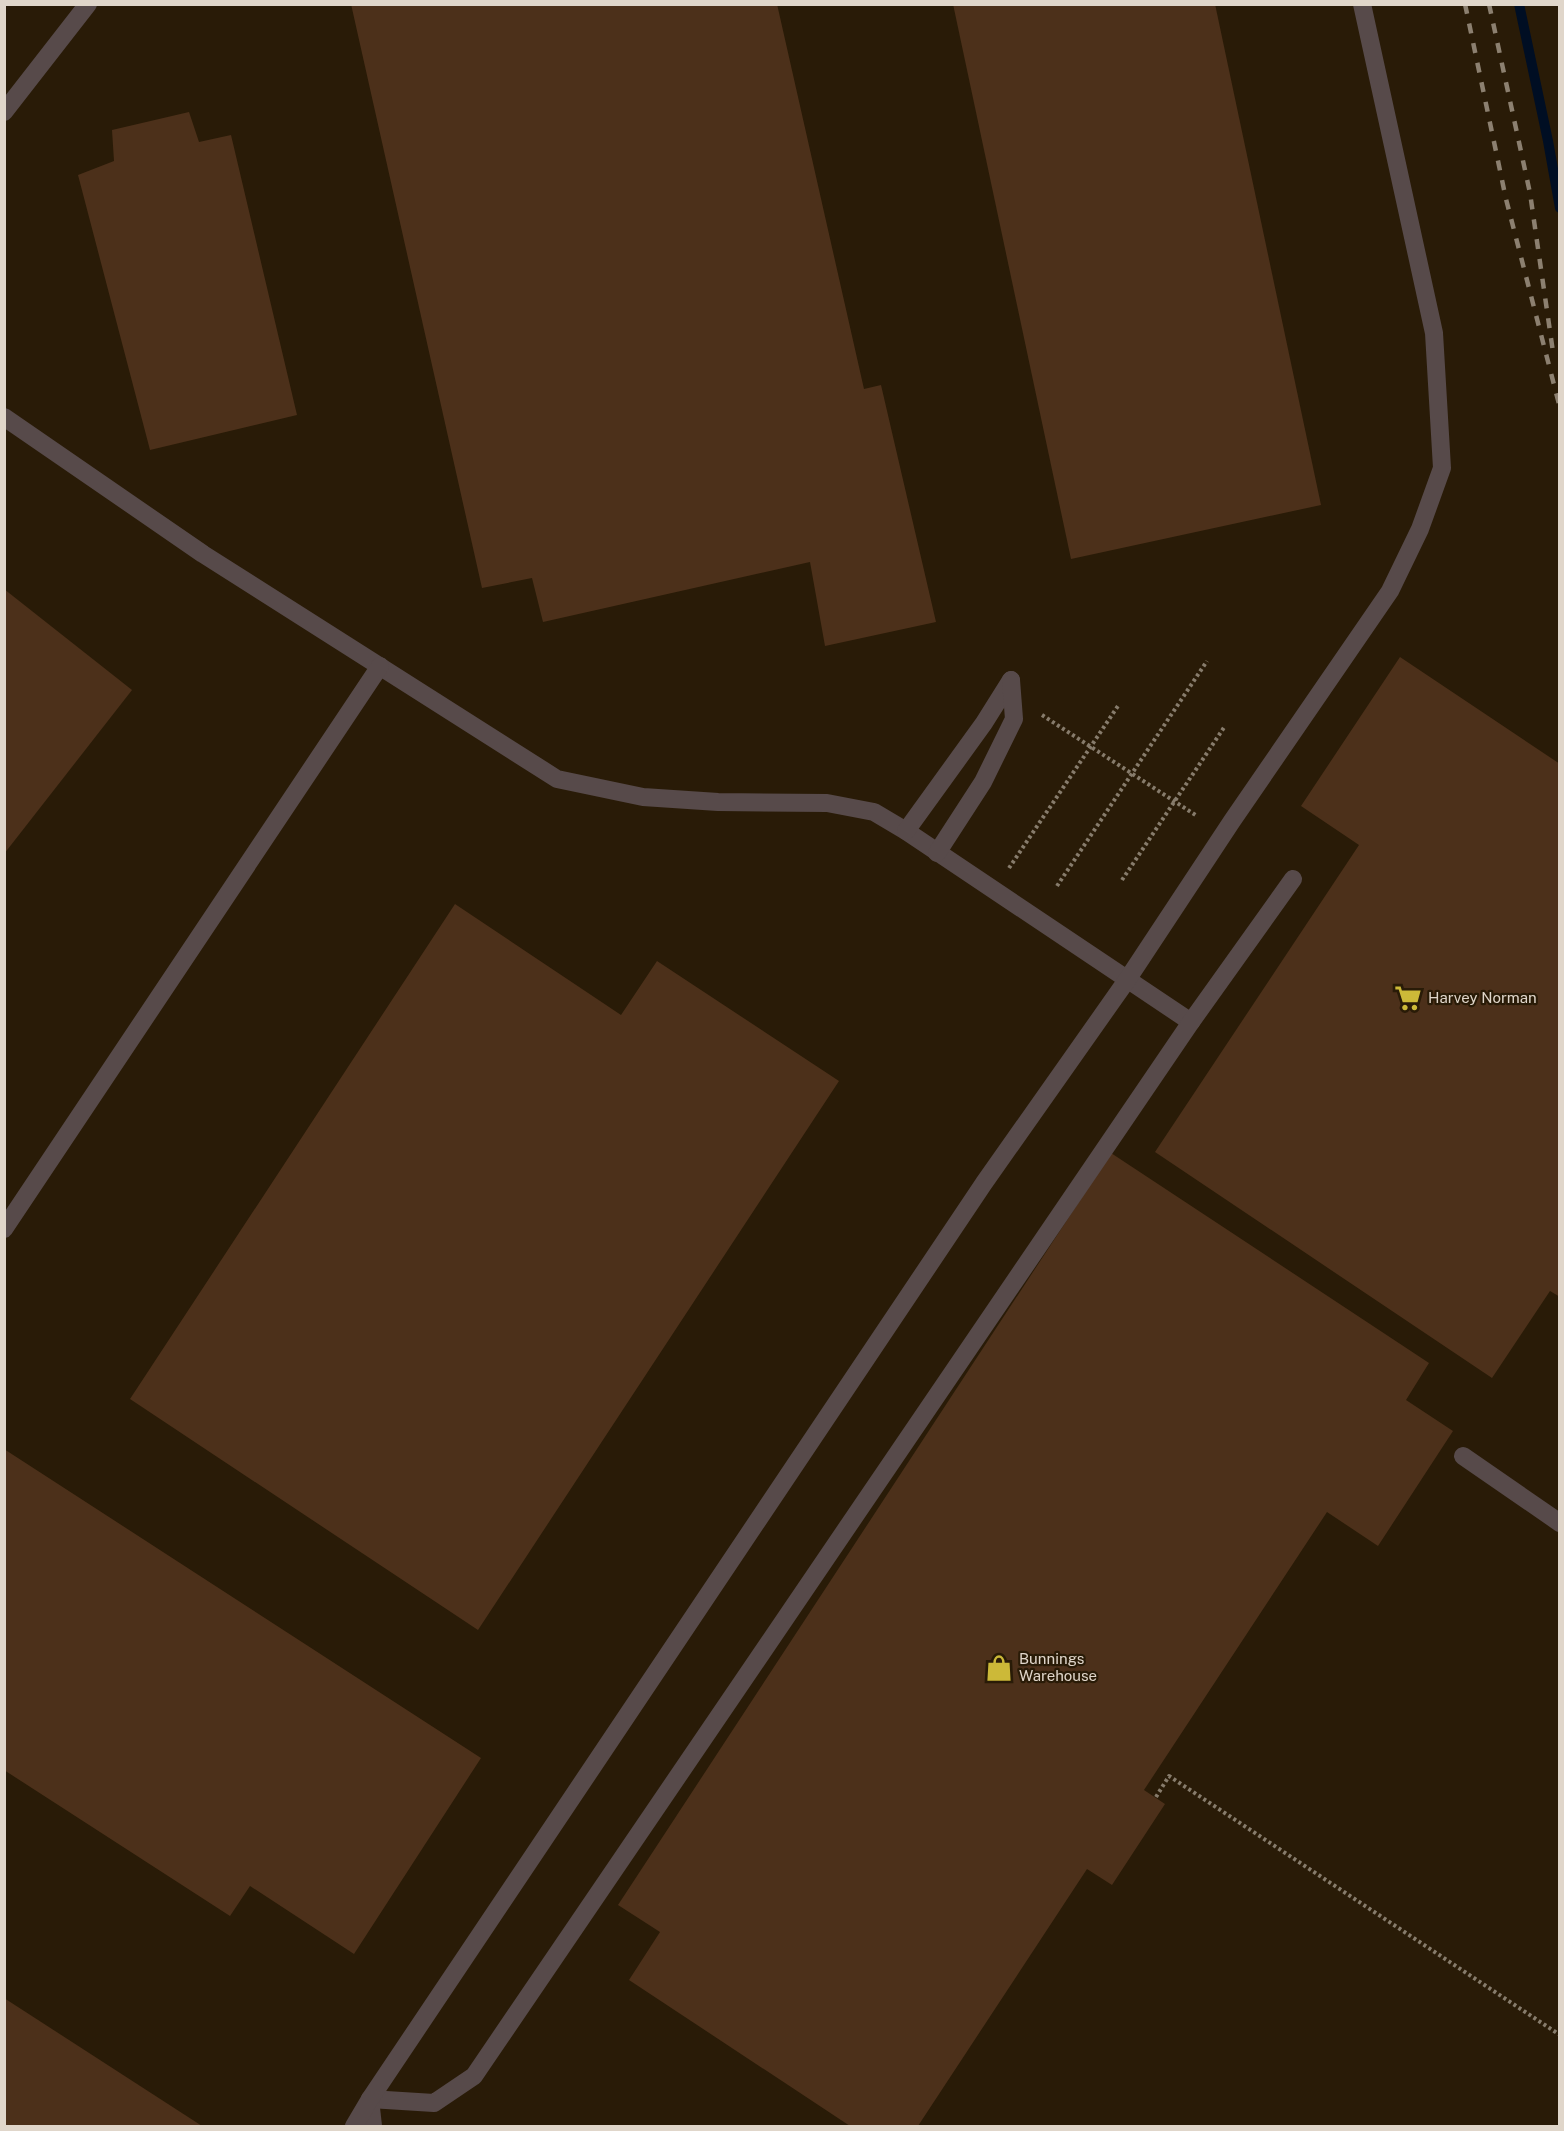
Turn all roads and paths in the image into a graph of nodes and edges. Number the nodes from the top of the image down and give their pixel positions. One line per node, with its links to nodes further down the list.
1 (88, 4): 3 (lane)
2 (1362, 4): 20 (lane)
3 (4, 112)
4 (4, 417): 6 (lane)
5 (1207, 661): 11 (path)
6 (380, 666): 14 (lane); 22 (lane)
7 (1119, 706): 10 (path)
8 (1034, 709): 10 (path)
9 (1225, 726): 12 (path)
10 (1091, 747): 11 (path); 16 (path)
11 (1132, 774): 12 (path); 19 (path)
12 (1174, 802): 13 (path); 18 (path)
13 (1197, 816)
14 (906, 831): 15 (lane); 15 (lane)
15 (937, 853): 20 (lane)
16 (1008, 868)
17 (1293, 879): 21 (lane)
18 (1122, 880)
19 (1057, 886)
20 (1127, 980): 21 (lane); 27 (lane)
21 (1191, 1022): 27 (lane)
22 (4, 1229)
23 (1463, 1456): 24 (lane)
24 (1560, 1523)
25 (1156, 1797): 26 (path)
26 (1560, 2035)
27 (370, 2099): 28 (lane); 29 (lane)
28 (354, 2127)
29 (373, 2127)

